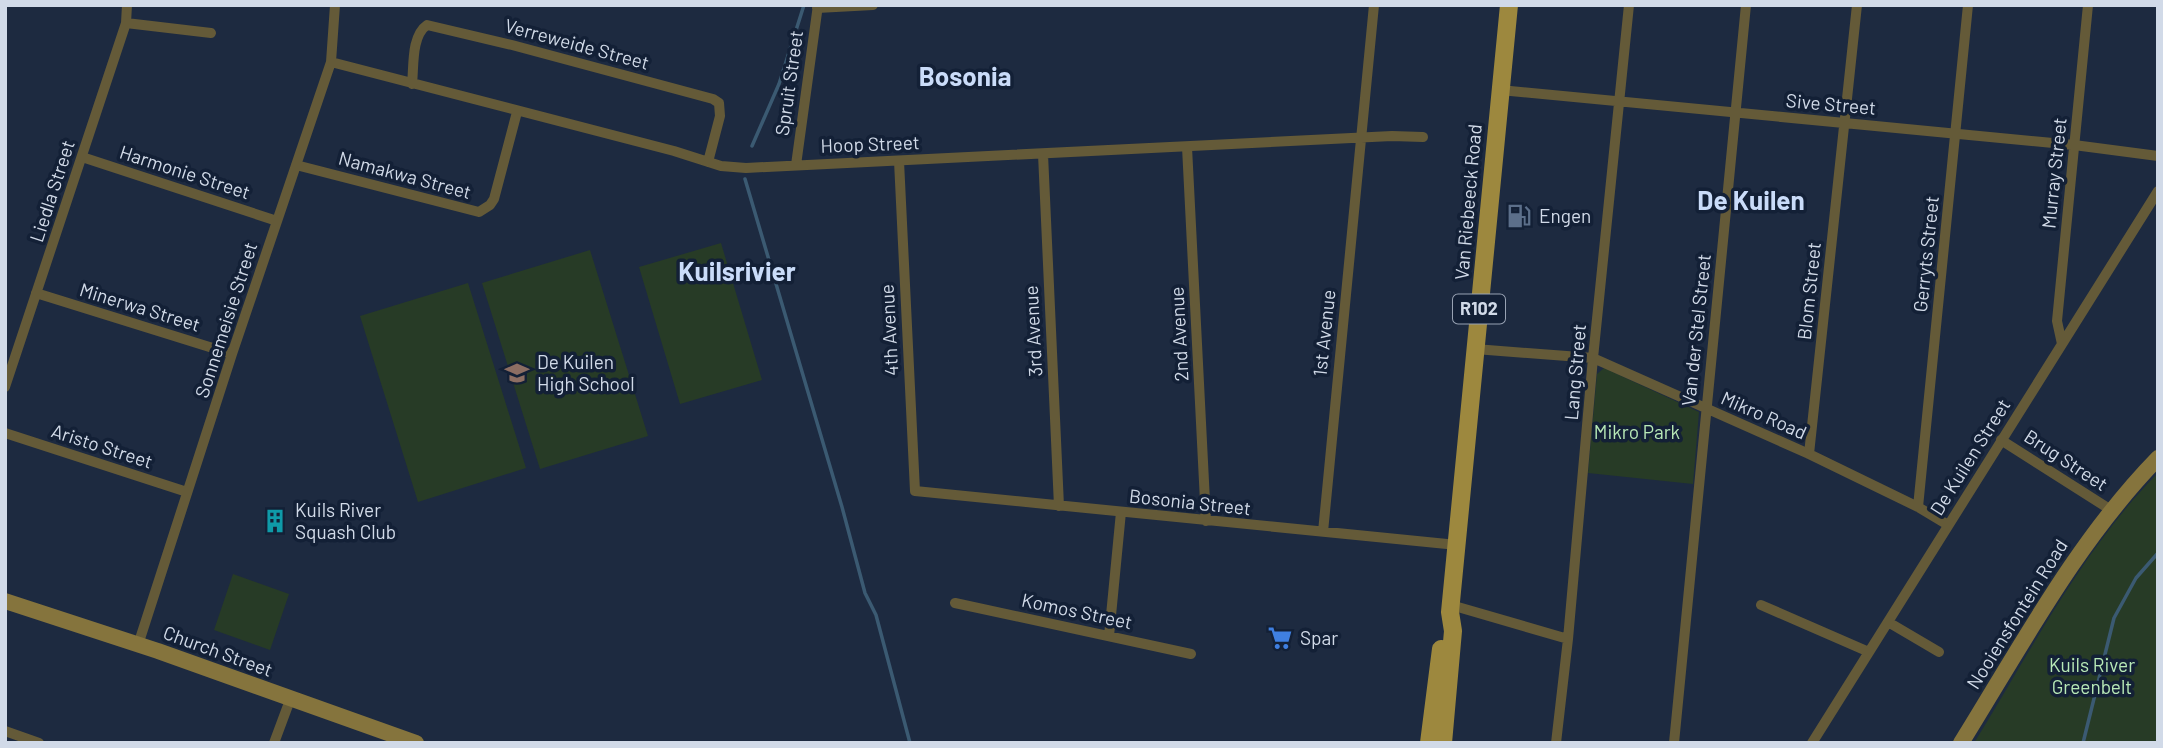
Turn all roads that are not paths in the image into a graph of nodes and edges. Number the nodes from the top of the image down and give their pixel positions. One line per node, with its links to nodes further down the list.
1 (127, 5): 12 (street, Liedla Street)
2 (335, 5): 14 (street, Sonnemeisie Street)
3 (873, 5): 11 (street)
4 (1374, 5): 23 (street, 1st Avenue)
5 (1509, 5): 16 (main road, Van Riebeeck Road / R102)
6 (1629, 5): 17 (street, Lang Street)
7 (1746, 5): 19 (street, Van der Stel Street)
8 (1857, 5): 20 (street, Blom Street)
9 (1968, 5): 21 (street, Gerryts Street)
10 (2088, 5): 24 (street, Murray Street)
11 (817, 7): 31 (street, Spruit Street)
12 (126, 23): 13 (street); 28 (street, Liedla Street)
13 (211, 33)
14 (331, 62): 15 (street, Hoop Street); 32 (street, Sonnemeisie Street)
15 (412, 84): 18 (street, Hoop Street); 30 (street, Verreweide Street)
16 (1500, 90): 17 (street, Sive Street); 37 (main road, Van Riebeeck Road / R102)
17 (1620, 100): 19 (street, Sive Street); 39 (street, Lang Street)
18 (517, 112): 30 (street, Hoop Street); 32 (street, Namakwa Street)
19 (1735, 112): 20 (street, Sive Street); 41 (street, Van der Stel Street)
20 (1845, 123): 21 (street, Sive Street); 44 (street, Blom Street)
21 (1955, 134): 24 (street, Sive Street); 49 (street, Gerryts Street)
22 (1423, 137): 23 (street, Hoop Street)
23 (1361, 138): 25 (street, Hoop Street); 54 (street, 1st Avenue)
24 (2074, 145): 27 (street, Sive Street); 36 (street, Murray Street)
25 (1187, 146): 26 (street, Hoop Street); 52 (street, 2nd Avenue)
26 (1043, 154): 29 (street, Hoop Street); 48 (street, 3rd Avenue)
27 (2158, 156)
28 (82, 157): 34 (street, Harmonie Street); 35 (street, Liedla Street)
29 (899, 161): 31 (street, Hoop Street); 47 (street, 4th Avenue)
30 (708, 162): 31 (street, Hoop Street)
31 (796, 164)
32 (296, 165): 34 (street, Sonnemeisie Street)
33 (2158, 191): 36 (street, De Kuilen Street)
34 (277, 221): 38 (street, Sonnemeisie Street)
35 (37, 293): 38 (street, Minerwa Street); 40 (street, Liedla Street)
36 (2062, 344): 43 (street, De Kuilen Street)
37 (1475, 349): 39 (street, Mikro Road); 55 (main road, Van Riebeeck Road / R102)
38 (232, 354): 46 (street, Sonnemeisie Street)
39 (1593, 358): 41 (street, Mikro Road); 62 (street, Lang Street)
40 (5, 387)
41 (1705, 407): 44 (street, Mikro Road); 75 (street, Van der Stel Street)
42 (5, 433): 46 (street, Aristo Street)
43 (2001, 440): 50 (street, Brug Street); 53 (street, De Kuilen Street)
44 (1809, 454): 49 (street, Mikro Road)
45 (2158, 458): 50 (street, Nooiensfontein Road)
46 (187, 492): 63 (street, Sonnemeisie Street)
47 (920, 494): 48 (street, Bosonia Street)
48 (1059, 506): 51 (street, Bosonia Street)
49 (1917, 507): 53 (street, Mikro Road)
50 (2111, 510): 77 (street, Nooiensfontein Road)
51 (1121, 512): 52 (street, Bosonia Street); 61 (street)
52 (1206, 521): 54 (street, Bosonia Street)
53 (1948, 525): 60 (street, De Kuilen Street)
54 (1323, 532): 55 (street, Bosonia Street)
55 (1457, 545): 59 (main road, Van Riebeeck Road / R102)
56 (5, 601): 63 (street, Church Street)
57 (955, 603): 61 (street, Komos Street)
58 (1761, 605): 64 (street)
59 (1451, 609): 62 (street); 72 (main road, Van Riebeeck Road / R102); 73 (main road, Van Riebeeck Road / R102)
60 (1888, 622): 64 (street, De Kuilen Street); 65 (street)
61 (1109, 636): 66 (street, Komos Street)
62 (1568, 639): 74 (street, Lang Street)
63 (138, 645): 67 (street, Church Street)
64 (1869, 652): 76 (street, De Kuilen Street)
65 (1939, 652)
66 (1191, 654)
67 (290, 700): 70 (street); 71 (street, Church Street)
68 (5, 732): 69 (street)
69 (39, 743)
70 (274, 743)
71 (416, 743)
72 (1429, 743)
73 (1443, 743)
74 (1556, 743)
75 (1674, 743)
76 (1812, 743)
77 (1961, 743)

